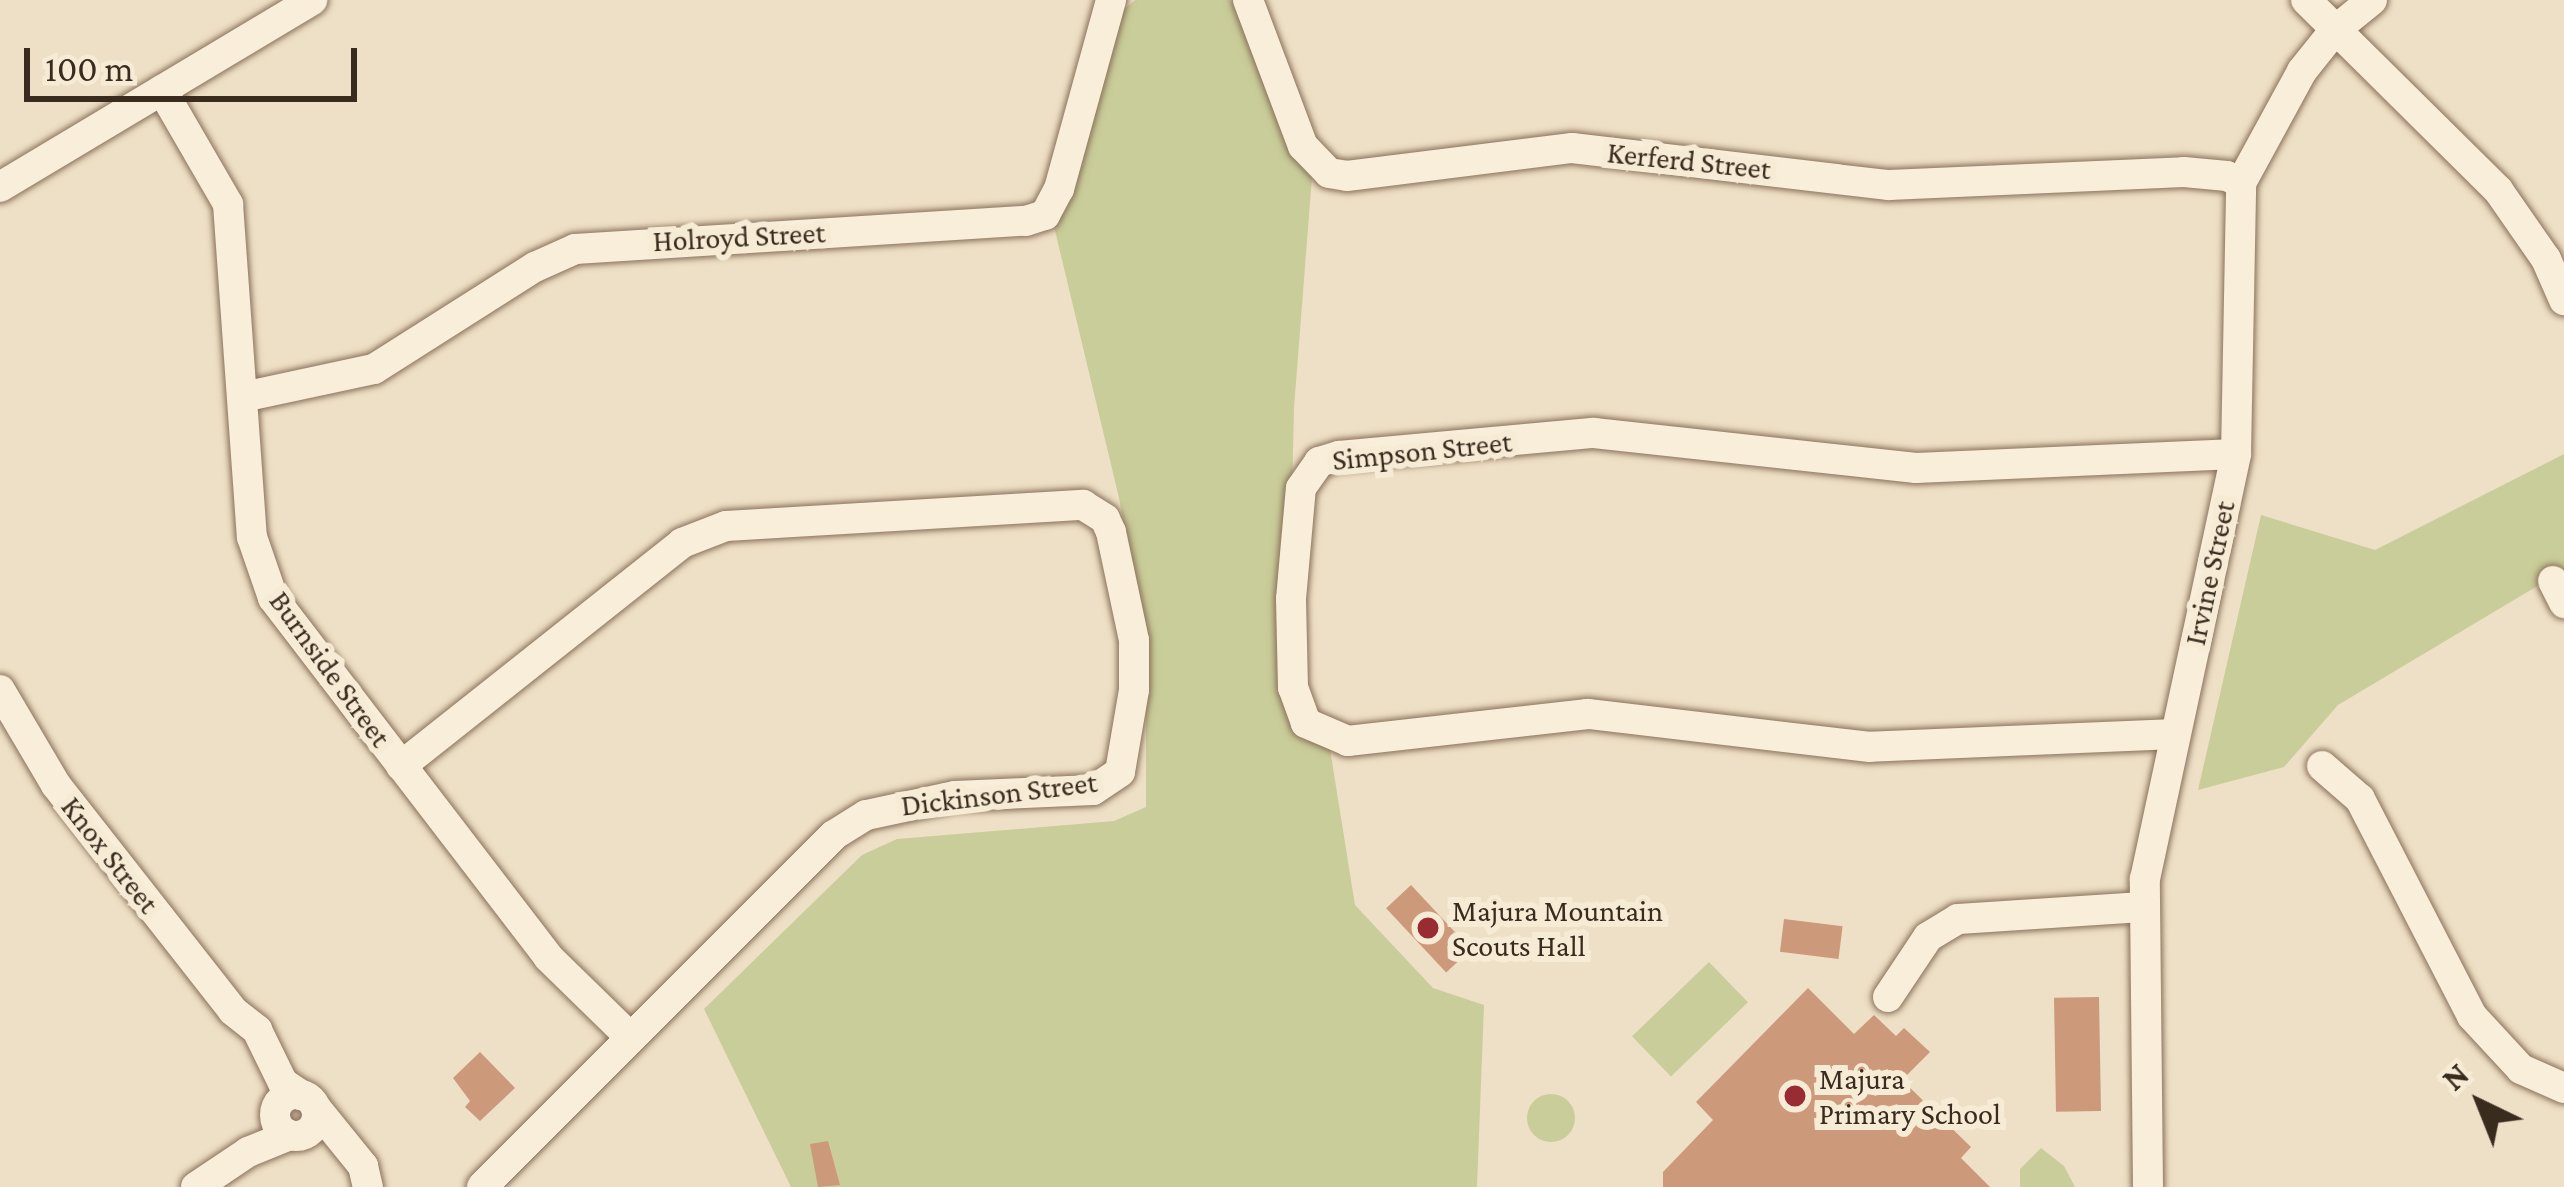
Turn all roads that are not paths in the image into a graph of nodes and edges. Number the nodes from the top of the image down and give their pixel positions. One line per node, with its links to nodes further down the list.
1 (312, 0): 7 (street)
2 (1111, 0): 11 (street, Holroyd Street)
3 (1248, 0): 8 (street, Kerferd Street)
4 (2306, 0): 6 (street)
5 (2372, 0): 6 (street, Irvine Street)
6 (2334, 31): 8 (street, Irvine Street); 10 (street)
7 (162, 90): 9 (street); 11 (street, Burnside Street)
8 (2242, 183): 12 (street, Irvine Street)
9 (0, 187)
10 (2564, 300)
11 (243, 397): 15 (street, Burnside Street)
12 (2236, 454): 14 (street, Irvine Street); 14 (street, Simpson Street)
13 (0, 690): 21 (street, Knox Street)
14 (2175, 734): 17 (street, Irvine Street)
15 (400, 766): 19 (street, Burnside Street); 19 (street, Dickinson Street)
16 (2322, 766): 20 (street)
17 (2144, 907): 18 (street); 25 (street, Irvine Street)
18 (1888, 997)
19 (631, 1038): 24 (street, Dickinson Street)
20 (2564, 1088)
21 (293, 1116): 22 (street); 23 (street, Knox Street)
22 (196, 1187)
23 (366, 1187)
24 (482, 1187)
25 (2148, 1187)

